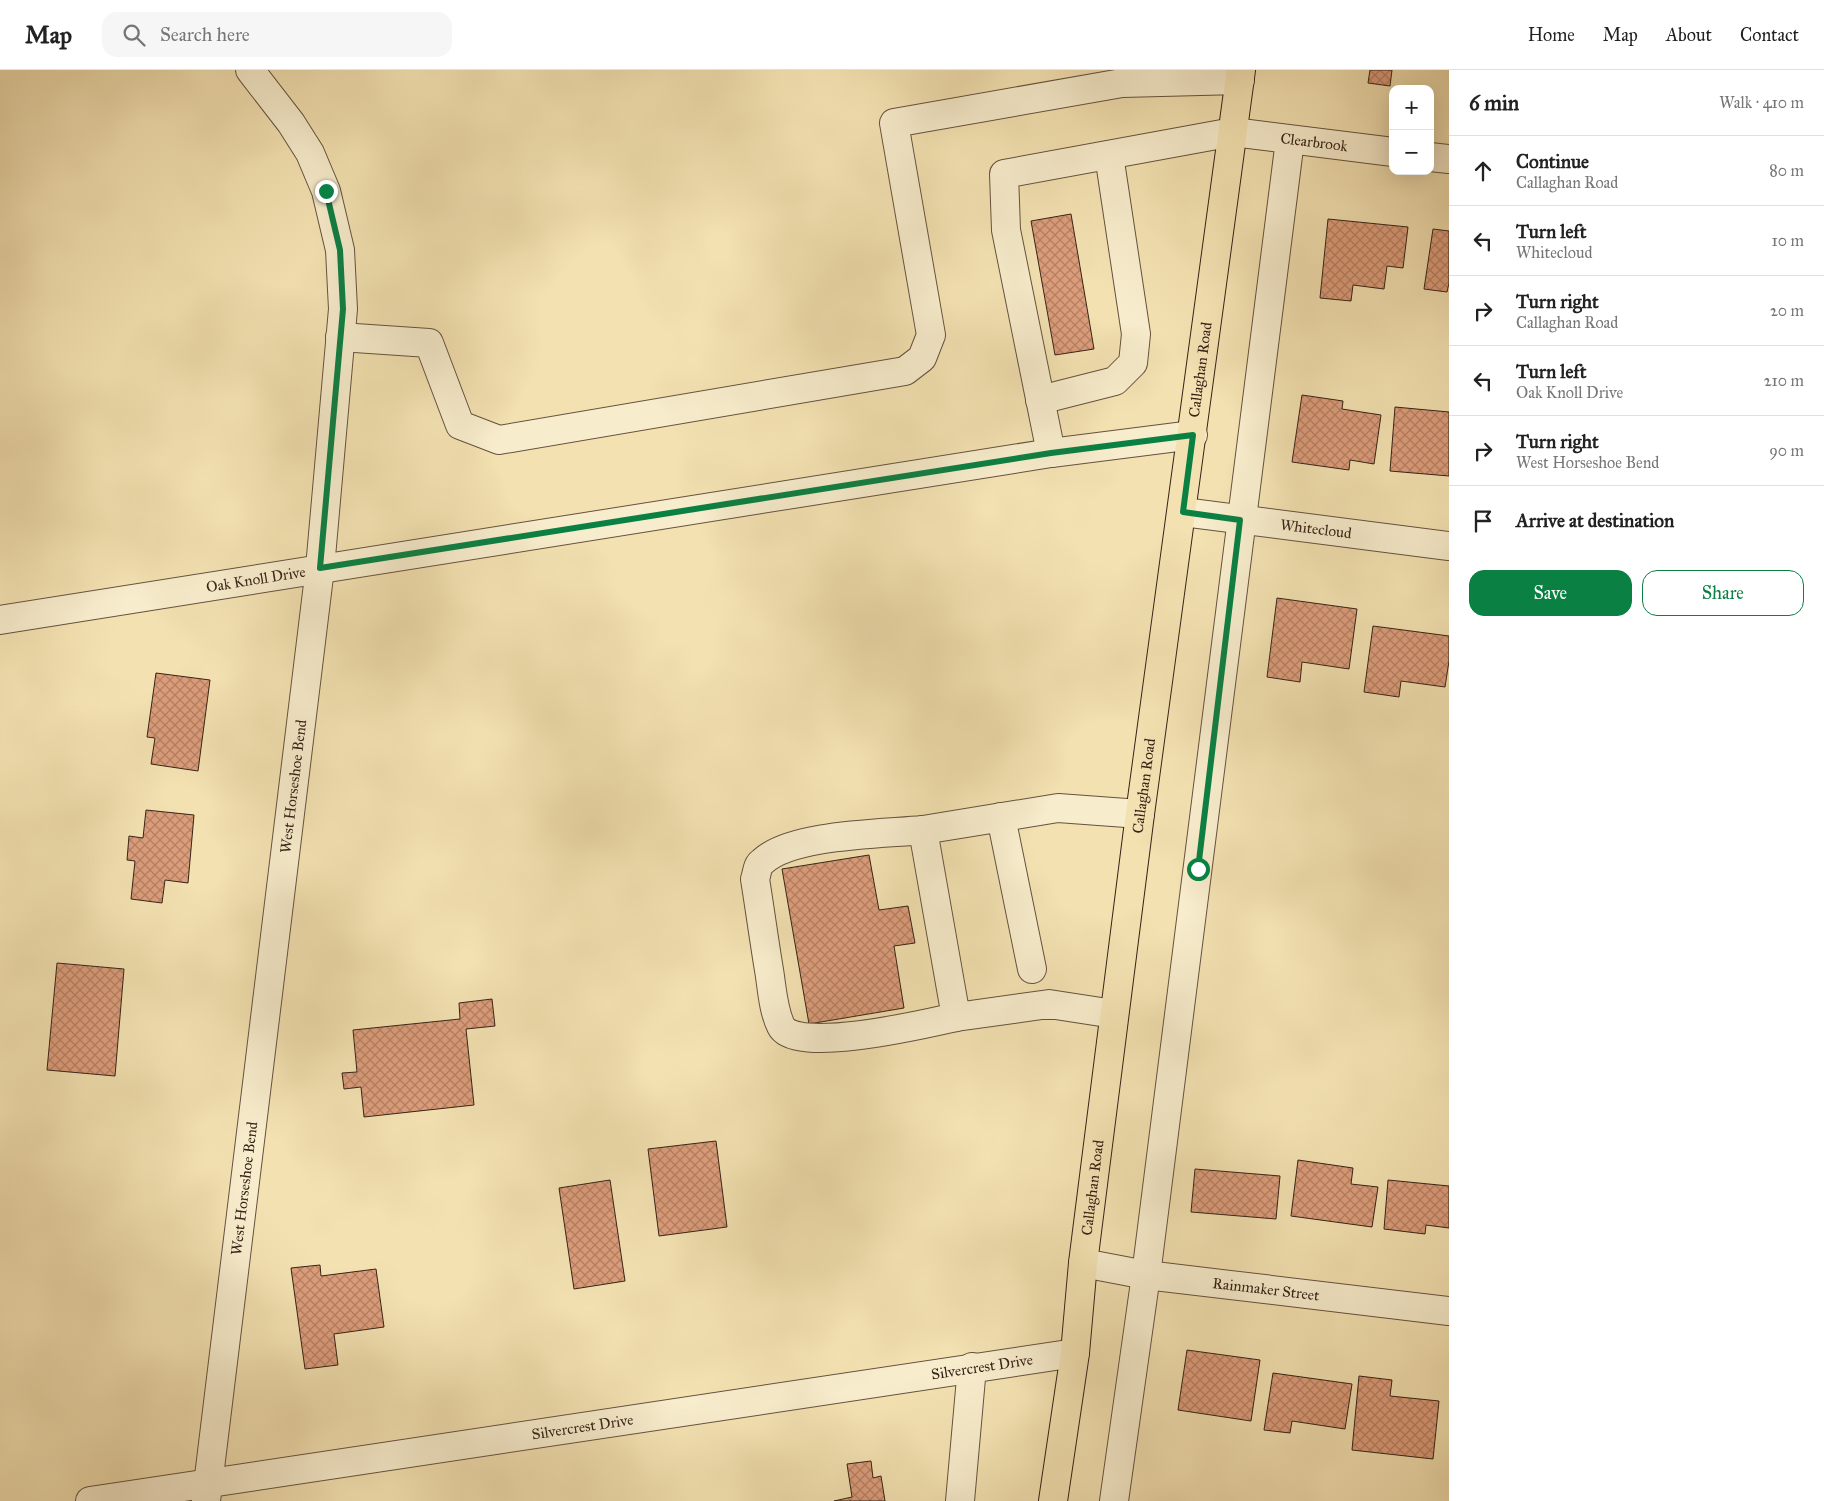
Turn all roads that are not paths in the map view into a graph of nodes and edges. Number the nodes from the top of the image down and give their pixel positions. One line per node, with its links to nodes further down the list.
1 (1240, 75): 3 (main road, Callaghan Road); 9 (street)
2 (257, 80): 9 (street, West Horseshoe Bend)
3 (1233, 132): 4 (street, Clearbrook); 6 (street, Clearbrook); 11 (main road, Callaghan Road)
4 (1290, 140): 5 (street, Clearbrook); 14 (street)
5 (1389, 152)
6 (1109, 155): 10 (street); 10 (street, Clearbrook)
7 (1434, 157): 8 (street)
8 (1449, 159)
9 (340, 337): 16 (street, West Horseshoe Bend)
10 (1040, 400): 12 (street)
11 (1193, 435): 12 (street, Oak Knoll Drive); 13 (main road, Callaghan Road)
12 (1051, 453): 16 (street, Oak Knoll Drive)
13 (1183, 512): 14 (street, Whitecloud); 18 (main road, Callaghan Road)
14 (1240, 520): 15 (street, Whitecloud); 25 (street)
15 (1449, 546)
16 (320, 568): 17 (street, Oak Knoll Drive); 29 (street, West Horseshoe Bend)
17 (0, 620)
18 (1140, 814): 19 (street); 22 (main road, Callaghan Road)
19 (1001, 817): 20 (street); 21 (street)
20 (923, 830): 23 (street); 23 (street)
21 (1032, 969)
22 (1114, 1014): 23 (street); 24 (main road, Callaghan Road)
23 (956, 1017)
24 (1083, 1263): 25 (street, Rainmaker Street); 27 (main road, Callaghan Road)
25 (1146, 1275): 26 (street, Rainmaker Street); 33 (street)
26 (1449, 1311)
27 (1075, 1353): 28 (street, Silvercrest Drive); 32 (main road, Callaghan Road)
28 (972, 1367): 29 (street, Silvercrest Drive); 31 (street)
29 (207, 1492): 30 (street, Silvercrest Drive)
30 (90, 1501)
31 (960, 1501)
32 (1053, 1501)
33 (1114, 1501)

